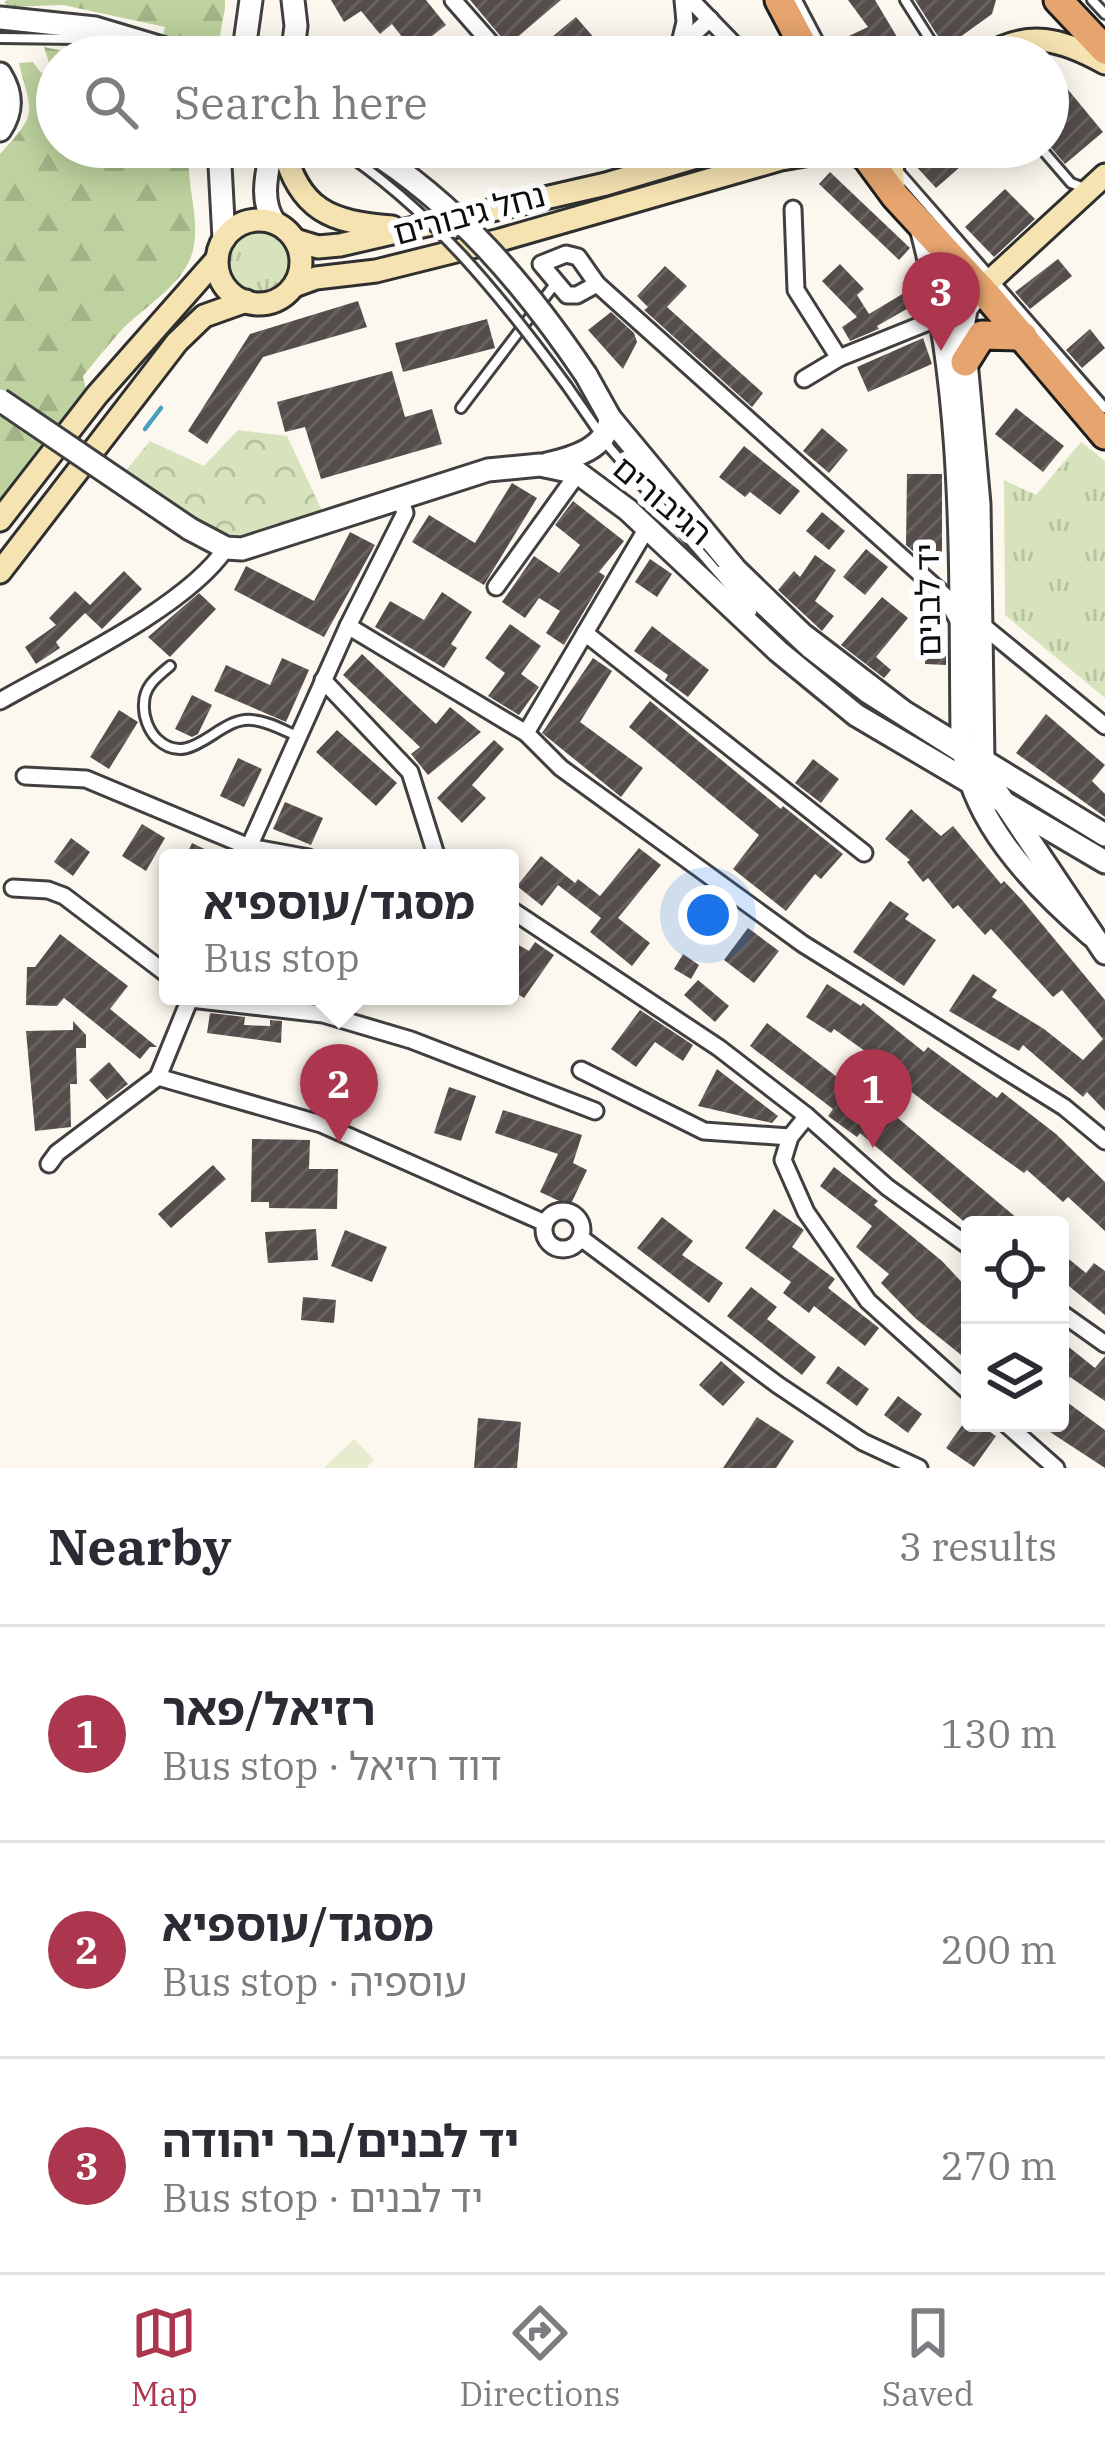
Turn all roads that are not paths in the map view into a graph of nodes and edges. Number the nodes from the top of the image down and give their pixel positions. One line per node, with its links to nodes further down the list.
1 (251, 0): 16 (street)
2 (293, 0): 17 (street)
3 (454, 0): 18 (street)
4 (687, 0): 12 (street); 19 (street)
5 (905, 0): 25 (lane)
6 (1058, 0): 28 (highway)
7 (1092, 0): 9 (lane)
8 (787, 4): 22 (highway); 23 (highway); 24 (lane)
9 (1105, 14)
10 (0, 18): 11 (street)
11 (26, 19): 13 (street); 26 (street)
12 (710, 19): 20 (street); 21 (street)
13 (60, 30): 14 (lane); 15 (street); 26 (lane)
14 (79, 36)
15 (127, 36)
16 (246, 36)
17 (295, 36)
18 (485, 36)
19 (680, 36)
20 (692, 36)
21 (726, 36)
22 (791, 36)
23 (800, 36)
24 (811, 36)
25 (929, 36)
26 (0, 37)
27 (1069, 43): 30 (main road)
28 (1105, 50)
29 (1069, 53): 30 (main road)
30 (1105, 63)
31 (0, 74): 32 (street)
32 (0, 130)
33 (219, 168): 49 (street)
34 (269, 168): 45 (street)
35 (292, 168): 47 (main road)
36 (368, 168): 60 (lane, bridge)
37 (393, 168): 60 (street, הגיבורים, bridge)
38 (660, 168): 47 (main road, נחל גיבורים)
39 (751, 168): 53 (main road, נחל גיבורים)
40 (885, 168): 46 (highway)
41 (892, 168): 51 (lane)
42 (1058, 168): 43 (lane)
43 (1098, 182): 51 (main road)
44 (793, 209): 57 (street)
45 (275, 223): 48 (main road); 49 (main road)
46 (920, 223): 51 (highway); 55 (street, יד לבנים)
47 (404, 227): 48 (main road, נחל גיבורים)
48 (295, 240): 53 (main road)
49 (221, 249): 54 (main road); 69 (main road)
50 (556, 283): 52 (street); 52 (street); 63 (lane)
51 (987, 283): 56 (highway); 58 (street, יד לבנים); 62 (lane)
52 (597, 284): 75 (street)
53 (294, 286): 54 (main road)
54 (246, 301): 73 (main road)
55 (941, 317): 57 (street); 75 (street, יד לבנים)
56 (1023, 336): 58 (highway); 65 (highway)
57 (839, 358): 59 (street)
58 (965, 362): 77 (street, יד לבנים)
59 (804, 379)
60 (576, 381): 64 (street, הגיבורים)
61 (0, 400): 71 (street, bridge)
62 (1105, 407)
63 (461, 408)
64 (607, 428): 66 (street); 72 (lane); 84 (street, הגיבורים)
65 (1105, 435)
66 (540, 465): 67 (street, הגיבורים); 68 (street, הגיבורים)
67 (578, 473): 70 (street, הגיבורים); 74 (street)
68 (401, 500): 71 (street, הגיבורים); 76 (street)
69 (0, 520)
70 (647, 528): 78 (street); 88 (street, הגיבורים)
71 (226, 548): 83 (street)
72 (708, 562): 81 (lane); 88 (lane)
73 (0, 572)
74 (496, 587)
75 (952, 589): 77 (street, יד לבנים)
76 (348, 626): 80 (street); 86 (street)
77 (972, 627): 82 (street, יד לבנים); 85 (street); 88 (street, יד לבנים)
78 (585, 632): 86 (street); 94 (street)
79 (170, 666): 87 (lane)
80 (323, 680): 87 (street); 93 (street)
81 (864, 697): 84 (lane); 88 (lane)
82 (961, 698): 84 (street); 88 (street, יד לבנים)
83 (0, 701)
84 (904, 712): 88 (street, הגיבורים)
85 (1104, 722)
86 (526, 733): 107 (street)
87 (298, 736): 92 (street)
88 (979, 773): 90 (street, הגיבורים); 95 (street, הגיבורים); 98 (street, יד לבנים); 98 (street, יד לבנים)
89 (25, 776): 91 (street)
90 (1105, 840)
91 (240, 849)
92 (248, 849)
93 (434, 849)
94 (864, 853)
95 (1105, 858)
96 (13, 888): 99 (street)
97 (519, 915): 105 (street)
98 (1098, 944)
99 (159, 968)
100 (187, 1005): 103 (street)
101 (249, 1005): 104 (street)
102 (580, 1070): 106 (street)
103 (158, 1077): 108 (street); 109 (street)
104 (595, 1111)
105 (807, 1115): 106 (street); 111 (street)
106 (790, 1137): 114 (street)
107 (1105, 1142)
108 (49, 1164)
109 (545, 1223): 110 (street); 110 (street)
110 (581, 1238): 116 (street)
111 (961, 1241)
112 (1069, 1318): 113 (street)
113 (1105, 1344)
114 (961, 1385)
115 (1015, 1432): 117 (street)
116 (919, 1468)
117 (1056, 1468)

